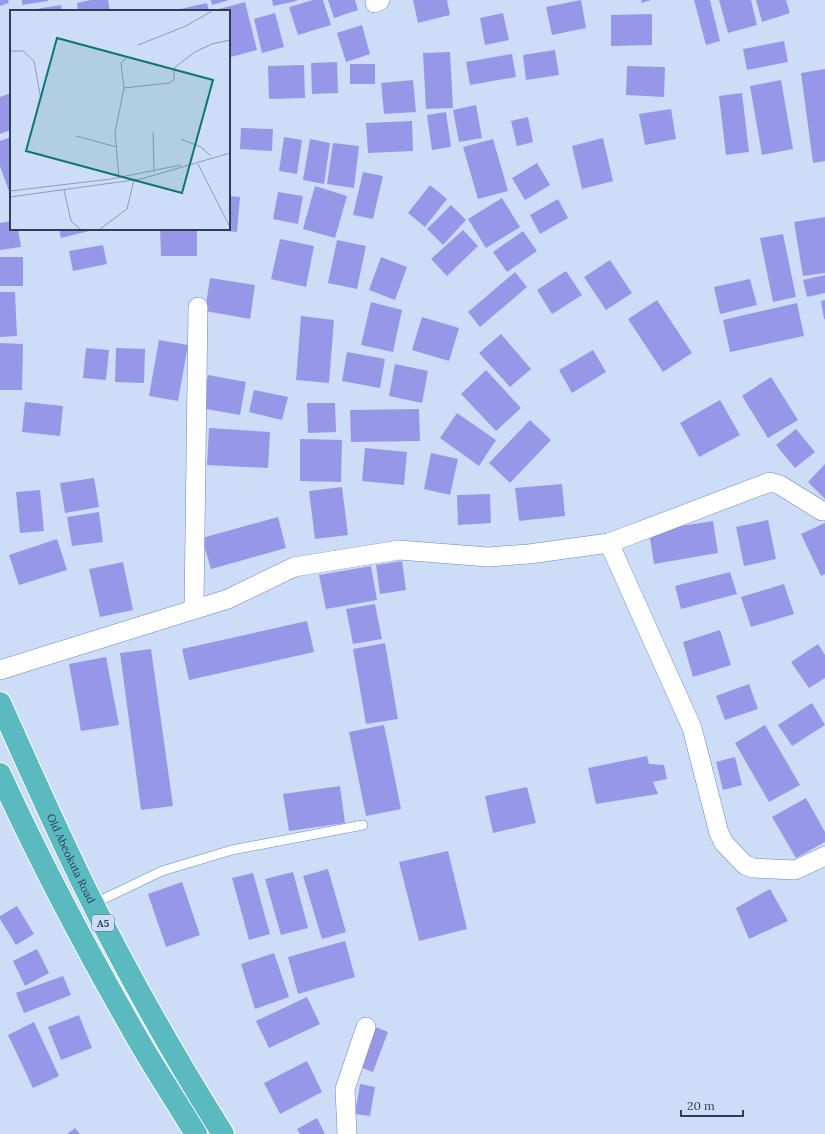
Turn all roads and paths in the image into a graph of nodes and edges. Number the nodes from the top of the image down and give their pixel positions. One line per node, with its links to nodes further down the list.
1 (198, 307): 4 (street)
2 (822, 511): 3 (street)
3 (609, 543): 4 (street); 9 (street)
4 (194, 608): 5 (street)
5 (0, 670)
6 (0, 702): 10 (highway, Old Abeokuta Road / A5)
7 (2, 781): 12 (highway, A5)
8 (363, 825): 10 (lane)
9 (825, 856)
10 (93, 904): 13 (highway, Old Abeokuta Road / A5)
11 (366, 1027): 14 (street)
12 (196, 1134)
13 (223, 1134)
14 (347, 1134)

